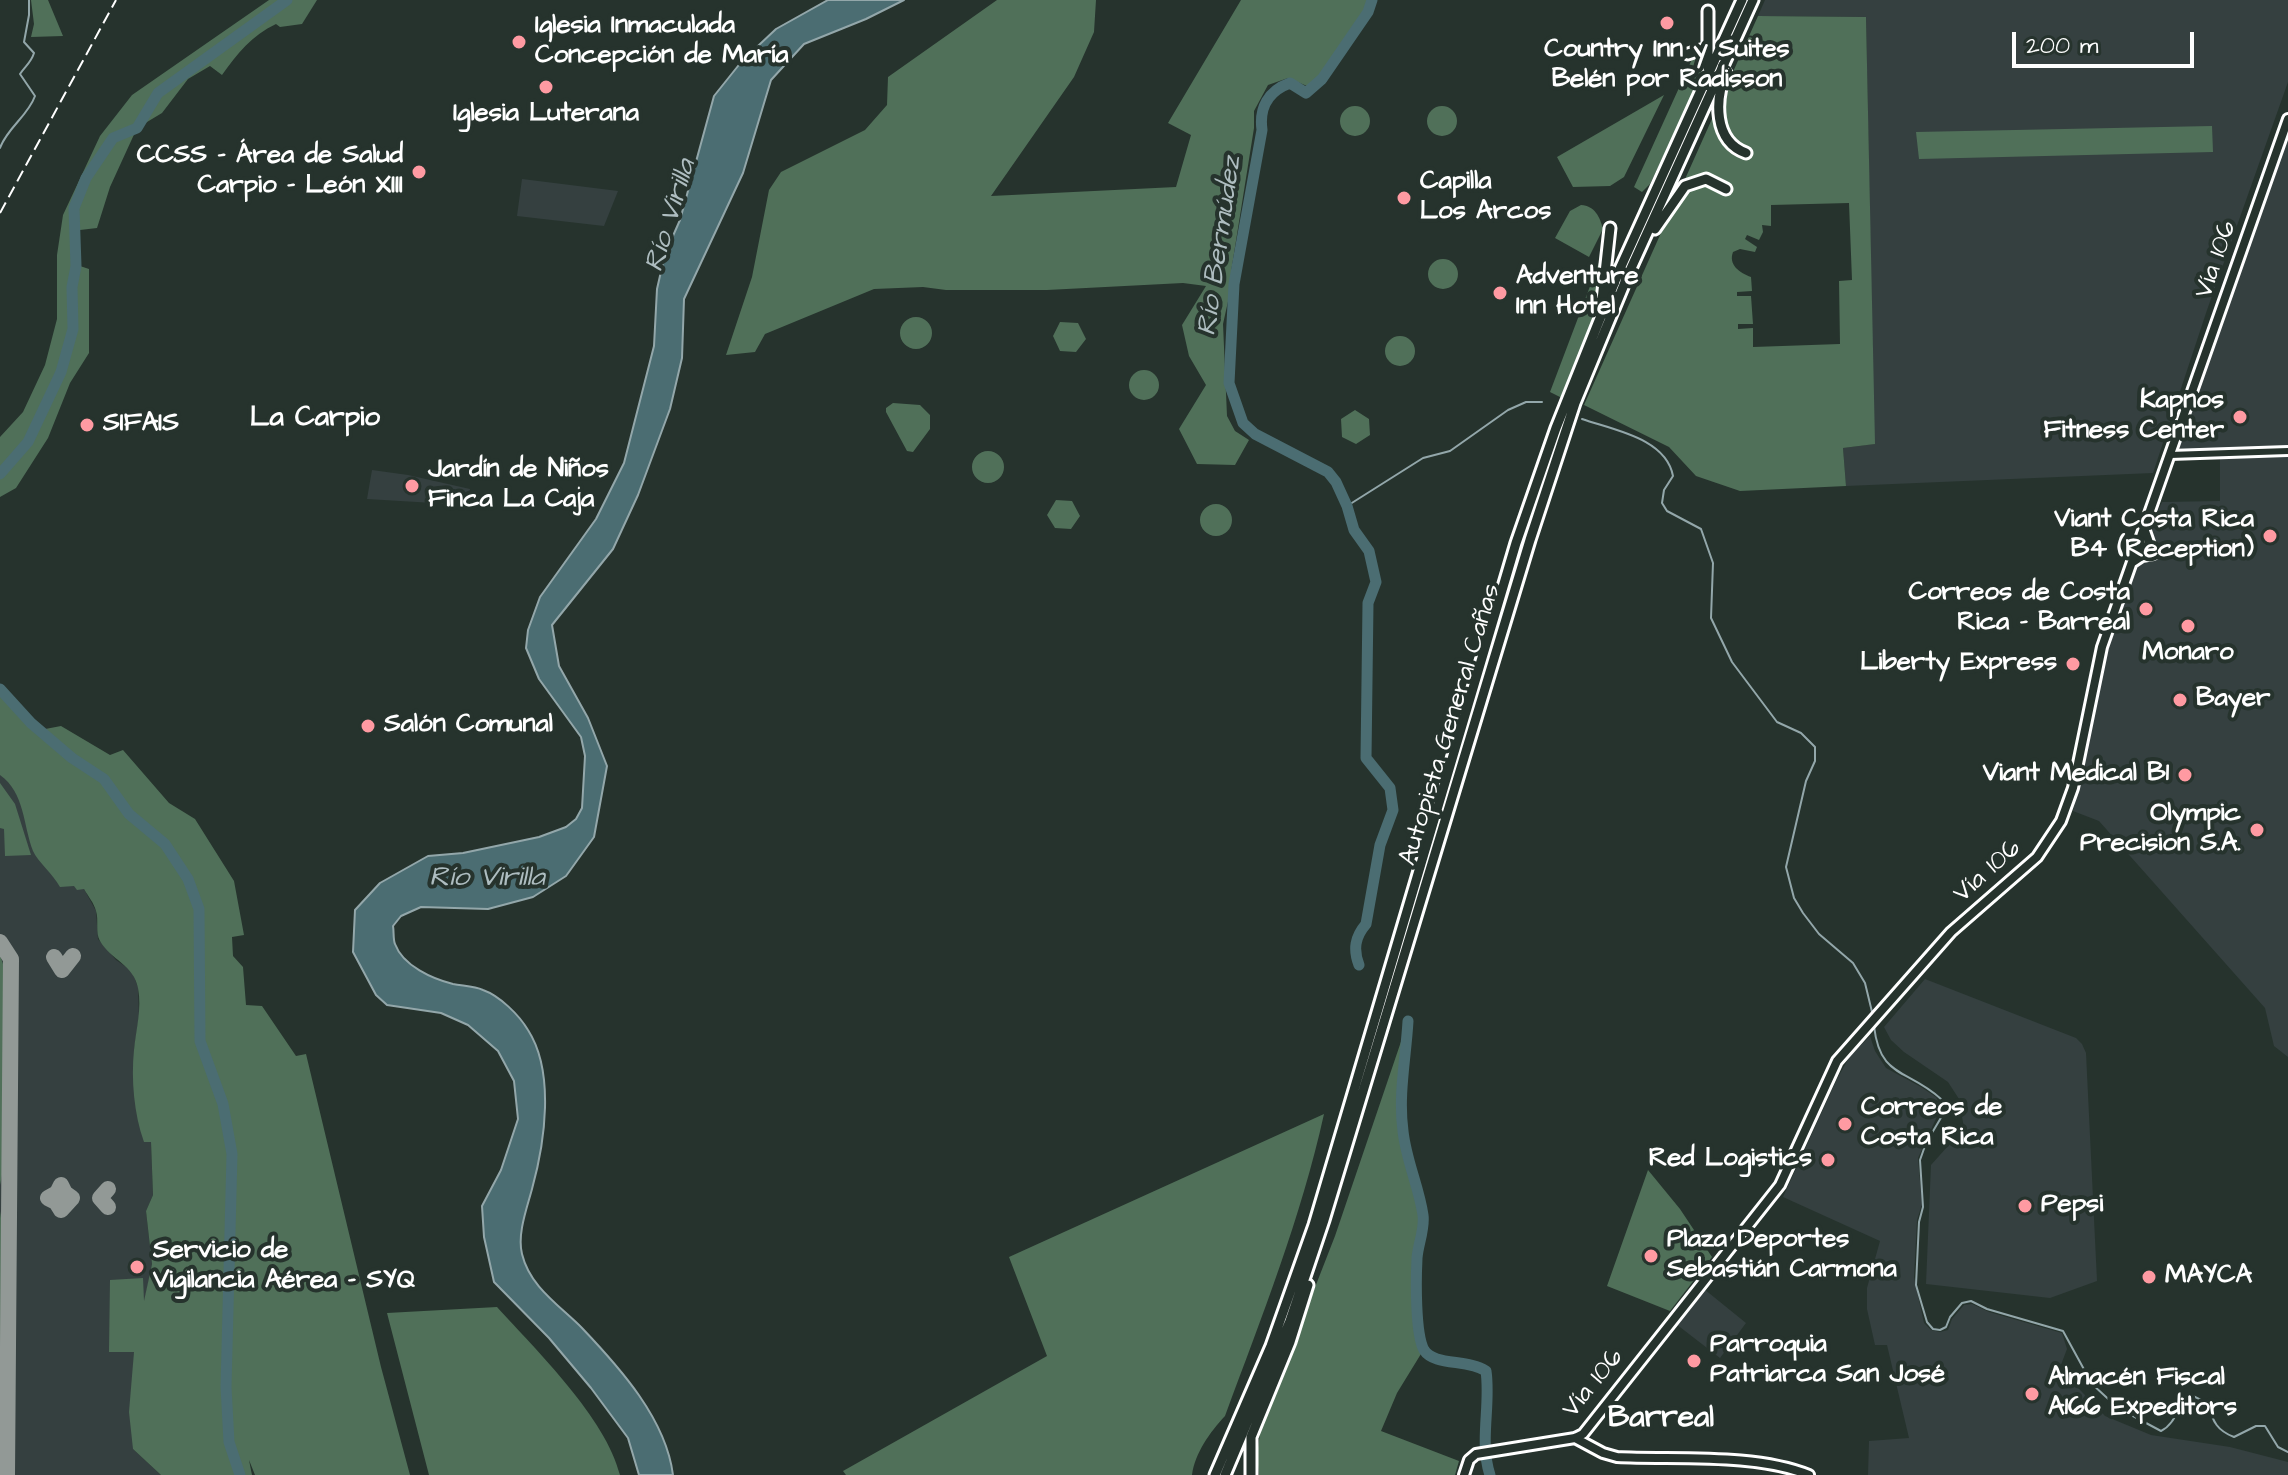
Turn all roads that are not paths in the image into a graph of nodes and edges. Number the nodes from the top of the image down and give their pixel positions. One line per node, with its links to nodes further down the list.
1 (1742, 0): 6 (highway, Autopista General Cañas)
2 (1756, 0): 9 (highway); 13 (highway, Autopista General Cañas)
3 (1708, 11): 5 (highway)
4 (1688, 54): 5 (highway)
5 (1708, 58): 6 (highway)
6 (1707, 77): 12 (highway, Autopista General Cañas)
7 (2288, 119): 8 (main road, Vía 106)
8 (2286, 131): 15 (main road, Vía 106)
9 (1746, 153)
10 (1726, 189): 13 (highway)
11 (1610, 228): 12 (highway)
12 (1600, 313): 20 (highway, Autopista General Cañas)
13 (1575, 403): 18 (highway, Autopista General Cañas)
14 (2288, 451): 15 (street)
15 (2170, 455): 16 (main road, Vía 106)
16 (2144, 528): 17 (main road, Vía 106); 17 (main road)
17 (2132, 562): 19 (main road, Vía 106)
18 (1324, 1220): 21 (highway, Autopista General Cañas); 22 (highway)
19 (1575, 1438): 23 (main road, Vía 106); 24 (main road)
20 (1215, 1475)
21 (1225, 1475)
22 (1251, 1475)
23 (1464, 1475)
24 (1809, 1475)

